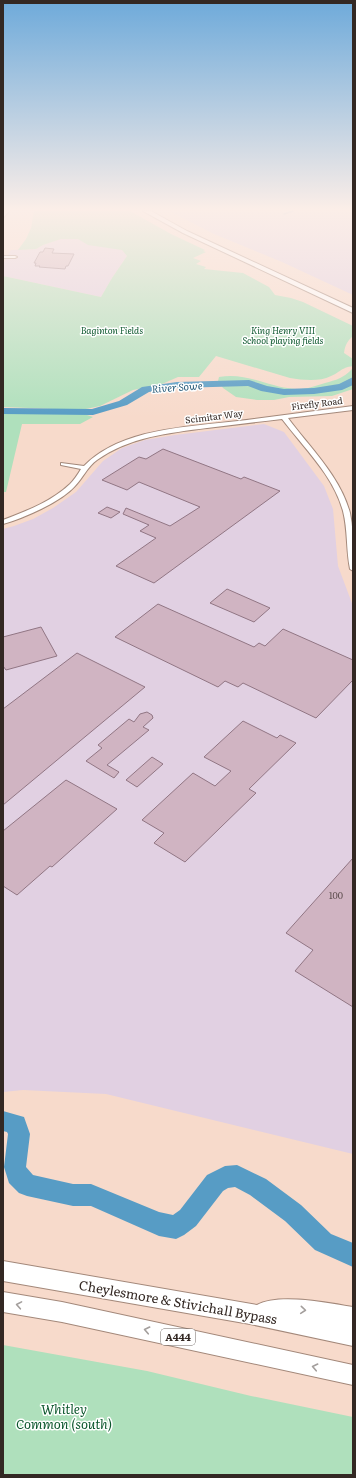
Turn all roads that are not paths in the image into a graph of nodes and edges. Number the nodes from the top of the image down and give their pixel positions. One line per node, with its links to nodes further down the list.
1 (286, 280): 5 (highway)
2 (299, 280): 3 (highway)
3 (308, 284): 4 (highway); 6 (highway)
4 (340, 296)
5 (327, 299): 7 (highway); 8 (highway)
6 (353, 306)
7 (353, 311)
8 (353, 315)
9 (353, 408): 10 (street, Firefly Road)
10 (284, 417): 12 (street, Scimitar Way); 14 (street)
11 (63, 464): 12 (street)
12 (85, 468): 13 (street, Scimitar Way)
13 (3, 522)
14 (353, 569)
15 (3, 1271): 17 (highway, Cheylesmore & Stivichall Bypass)
16 (3, 1302): 20 (highway, A444, one-way to 16)
17 (250, 1314): 18 (highway, one-way to 18); 19 (highway, Cheylesmore & Stivichall Bypass)
18 (353, 1317)
19 (353, 1336)
20 (353, 1375)

